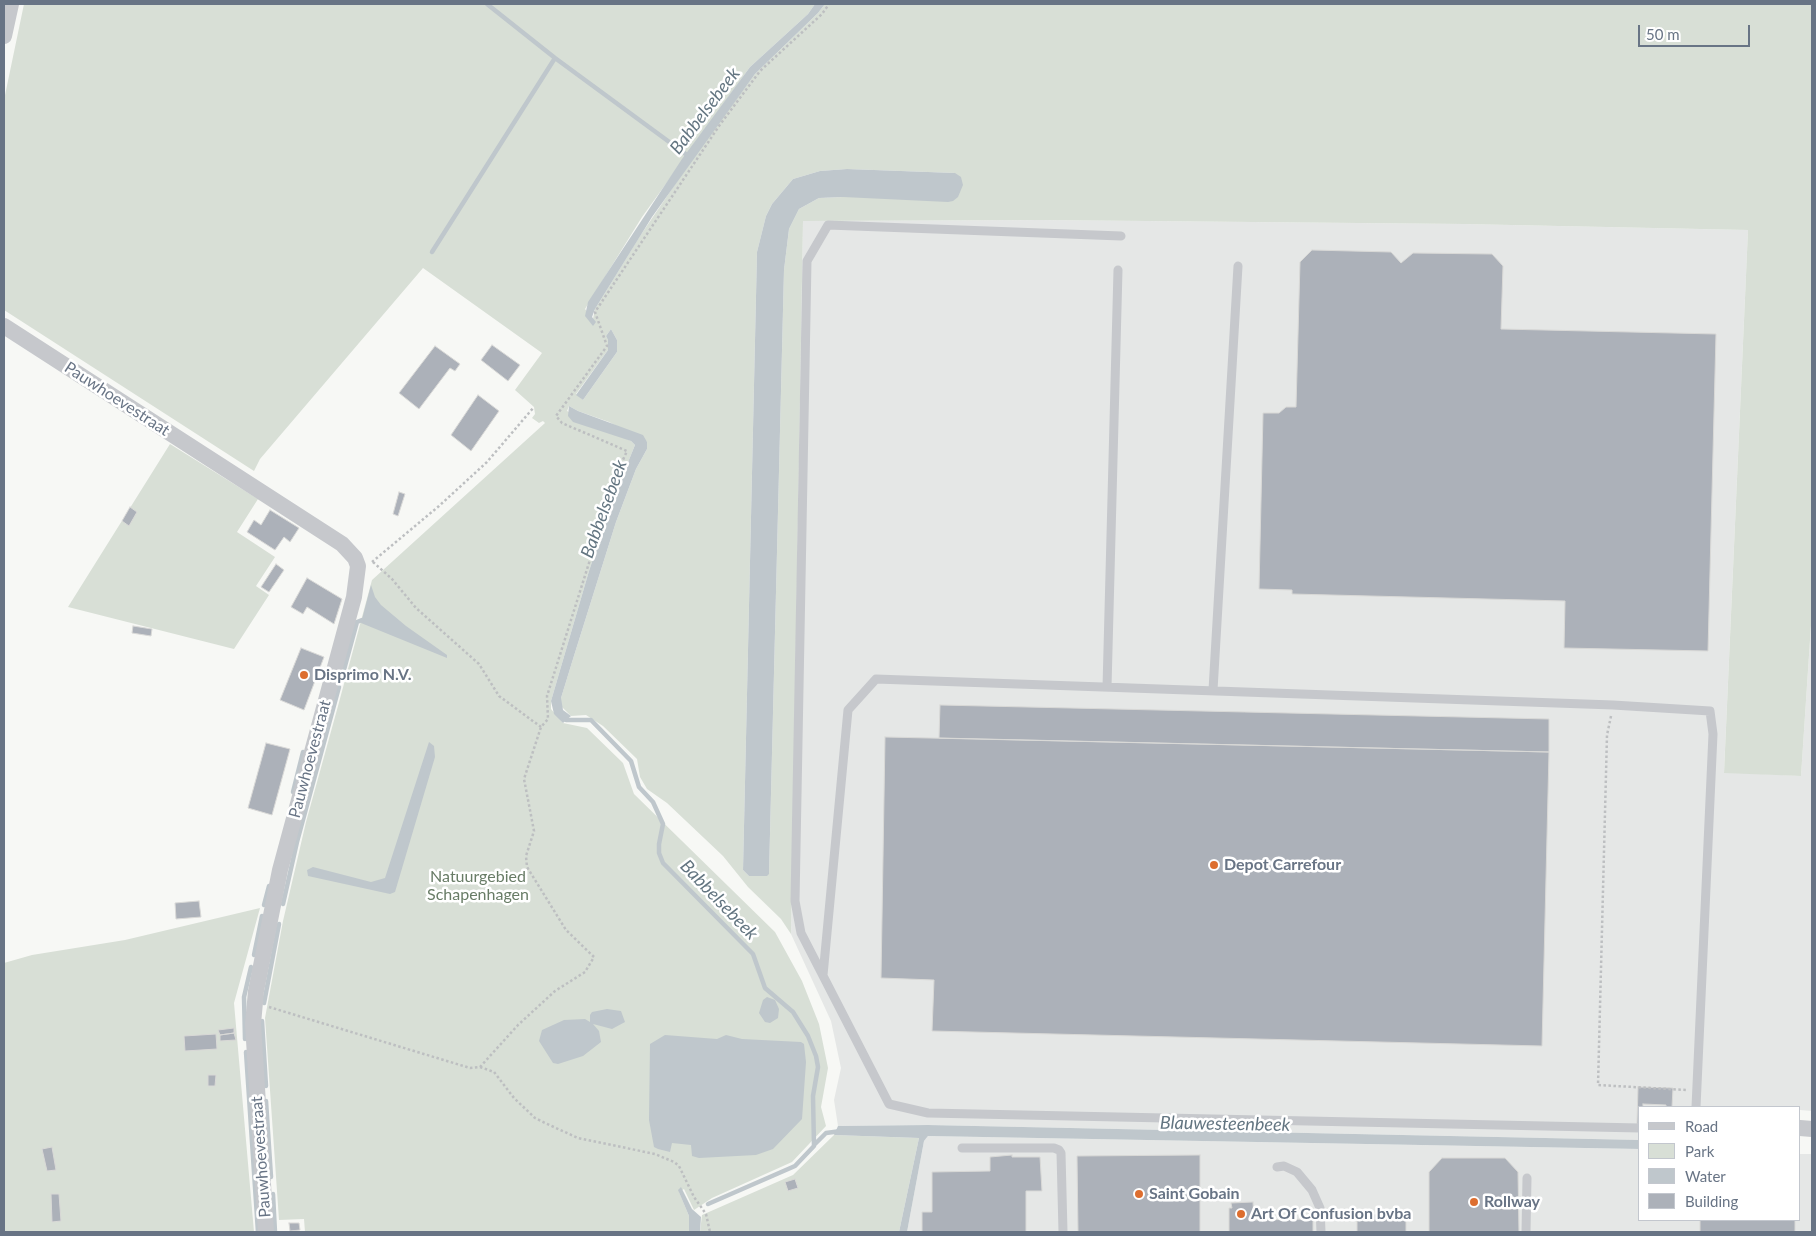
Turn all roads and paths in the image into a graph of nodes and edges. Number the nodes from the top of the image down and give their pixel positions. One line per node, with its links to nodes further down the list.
1 (11, 4): 3 (street)
2 (829, 4): 13 (path)
3 (4, 36)
4 (1121, 236): 14 (lane)
5 (1238, 266): 11 (lane)
6 (1118, 270): 10 (lane)
7 (4, 326): 9 (street, Pauwhoevestraat)
8 (534, 407): 9 (path)
9 (366, 564): 13 (path); 15 (street, Pauwhoevestraat)
10 (1107, 687): 11 (lane); 14 (lane)
11 (1213, 690): 12 (lane)
12 (1613, 705): 17 (lane); 17 (path)
13 (541, 727): 16 (path)
14 (823, 976): 19 (lane)
15 (254, 1003): 16 (path); 23 (street, Pauwhoevestraat)
16 (480, 1067): 24 (path)
17 (1697, 1090): 18 (lane)
18 (1696, 1106)
19 (1638, 1128)
20 (962, 1148): 25 (lane)
21 (1277, 1167): 26 (lane)
22 (1527, 1178): 27 (lane)
23 (266, 1232)
24 (710, 1232)
25 (1063, 1232)
26 (1320, 1232)
27 (1526, 1232)

